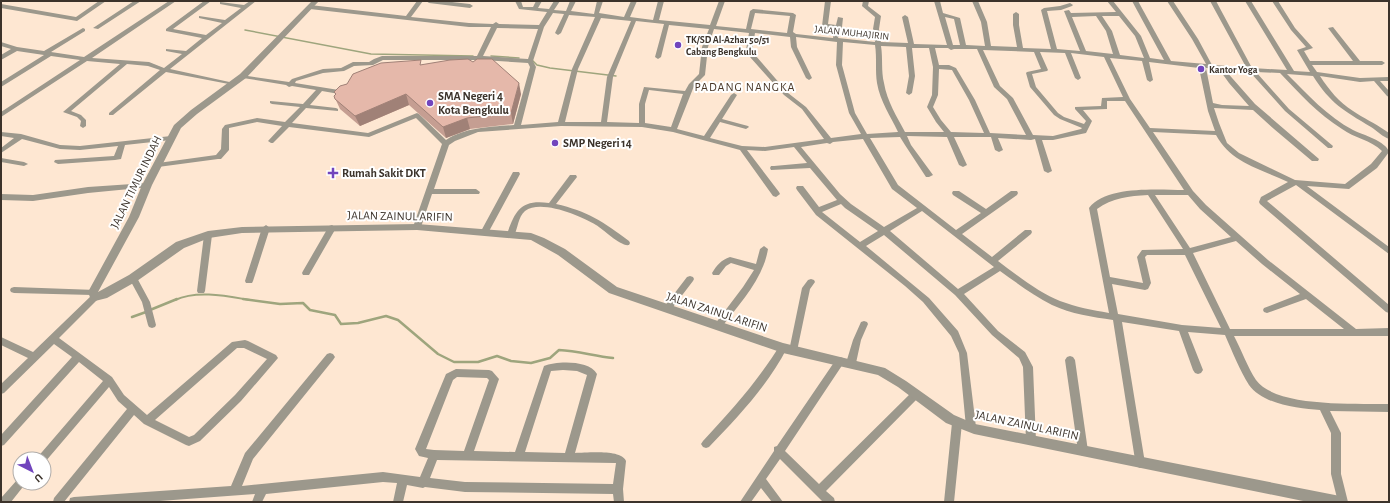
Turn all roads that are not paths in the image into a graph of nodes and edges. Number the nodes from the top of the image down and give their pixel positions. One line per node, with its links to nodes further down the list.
1 (4, 1): 29 (street)
2 (103, 1): 29 (street)
3 (138, 1): 54 (street)
4 (173, 1): 85 (street)
5 (208, 1): 61 (street)
6 (253, 1): 31 (street)
7 (316, 1): 32 (street, JALAN TIMUR INDAH)
8 (420, 1): 44 (street)
9 (429, 1): 30 (street)
10 (518, 1): 33 (street)
11 (540, 1): 33 (street)
12 (557, 1): 34 (street)
13 (573, 1): 35 (street)
14 (600, 1): 39 (street)
15 (634, 1): 46 (street)
16 (661, 1): 48 (street)
17 (722, 1): 55 (street)
18 (828, 1): 53 (street)
19 (866, 1): 64 (street)
20 (937, 1): 36 (street)
21 (975, 1): 70 (street)
22 (1110, 1): 38 (street)
23 (1135, 1): 89 (street)
24 (1170, 1): 94 (street)
25 (1213, 1): 98 (street)
26 (1248, 1): 101 (street)
27 (1275, 1): 90 (street)
28 (222, 3): 31 (street)
29 (1, 4)
30 (470, 6)
31 (245, 7): 49 (street)
32 (310, 7): 44 (street); 103 (street, JALAN TIMUR INDAH)
33 (534, 10): 34 (street, JALAN MUHAJIRIN)
34 (551, 11): 35 (street, JALAN MUHAJIRIN); 52 (street)
35 (568, 12): 39 (street, JALAN MUHAJIRIN); 59 (street)
36 (941, 14): 67 (street); 68 (street)
37 (1016, 14): 72 (street)
38 (1120, 14): 41 (street); 87 (street)
39 (597, 15): 46 (street, JALAN MUHAJIRIN); 128 (street)
40 (1069, 15): 41 (street); 75 (street); 78 (street)
41 (1099, 16): 81 (street)
42 (201, 17): 49 (street)
43 (905, 17): 65 (street)
44 (407, 18): 51 (street)
45 (840, 18): 53 (street)
46 (626, 19): 47 (street, JALAN MUHAJIRIN)
47 (634, 20): 48 (street, JALAN MUHAJIRIN); 127 (street)
48 (656, 21): 50 (street, JALAN MUHAJIRIN)
49 (226, 22): 61 (street)
50 (667, 22): 55 (street, JALAN MUHAJIRIN); 82 (street)
51 (496, 24): 52 (street); 84 (street)
52 (541, 27): 86 (street)
53 (839, 27): 62 (street)
54 (96, 28)
55 (712, 28): 58 (street, JALAN MUHAJIRIN); 114 (street)
56 (1330, 28): 91 (street)
57 (83, 30): 79 (street)
58 (750, 31): 60 (street, JALAN MUHAJIRIN); 60 (street); 149 (street)
59 (558, 33)
60 (791, 34): 62 (street, JALAN MUHAJIRIN); 104 (street)
61 (207, 37): 77 (street)
62 (838, 40): 64 (street, JALAN MUHAJIRIN); 143 (street)
63 (1, 44): 71 (street)
64 (879, 44): 65 (street, JALAN MUHAJIRIN); 140 (street)
65 (911, 46): 66 (street, JALAN MUHAJIRIN); 115 (street)
66 (932, 47): 67 (street, JALAN MUHAJIRIN); 95 (street)
67 (951, 48): 68 (street, JALAN MUHAJIRIN)
68 (964, 48): 69 (street, JALAN MUHAJIRIN)
69 (979, 48): 70 (street, JALAN MUHAJIRIN); 146 (street)
70 (988, 48): 72 (street, JALAN MUHAJIRIN)
71 (16, 49): 79 (street); 83 (street)
72 (1020, 49): 74 (street, JALAN MUHAJIRIN)
73 (168, 50): 77 (street)
74 (1036, 50): 75 (street, JALAN MUHAJIRIN); 133 (street)
75 (1056, 51): 76 (street, JALAN MUHAJIRIN)
76 (1066, 51): 78 (street, JALAN MUHAJIRIN); 105 (street)
77 (188, 53): 99 (street)
78 (1084, 53): 80 (street, JALAN MUHAJIRIN)
79 (47, 54): 85 (street); 109 (street)
80 (1106, 55): 81 (street, JALAN MUHAJIRIN); 118 (street)
81 (1117, 56): 87 (street, JALAN MUHAJIRIN)
82 (658, 57)
83 (1, 58)
84 (480, 58): 86 (street); 97 (street); 111 (street)
85 (85, 59): 88 (street); 125 (street)
86 (531, 59): 132 (street)
87 (1146, 60): 89 (street, JALAN MUHAJIRIN); 107 (street)
88 (126, 62): 99 (street); 131 (street)
89 (1169, 63): 93 (street, JALAN MUHAJIRIN)
90 (1308, 63): 91 (street); 102 (street)
91 (1358, 63): 92 (street)
92 (1382, 63)
93 (1202, 66): 94 (street, JALAN MUHAJIRIN); 120 (street)
94 (1210, 66): 96 (street, JALAN MUHAJIRIN)
95 (936, 67): 139 (street); 141 (street)
96 (1221, 68): 98 (street, JALAN MUHAJIRIN); 122 (street)
97 (475, 69)
98 (1250, 69): 100 (street, JALAN MUHAJIRIN); 153 (street)
99 (165, 70): 110 (street); 124 (street)
100 (1282, 72): 101 (street, JALAN MUHAJIRIN); 171 (street)
101 (1292, 72): 102 (street, JALAN MUHAJIRIN)
102 (1315, 74): 108 (street, JALAN MUHAJIRIN); 144 (street)
103 (243, 76): 110 (street, JALAN TIMUR INDAH); 111 (street)
104 (809, 78)
105 (1078, 78)
106 (1389, 79): 108 (street, JALAN MUHAJIRIN)
107 (1150, 80)
108 (1376, 80): 117 (street)
109 (1, 84)
110 (232, 84): 145 (street, JALAN TIMUR INDAH)
111 (289, 85): 112 (street)
112 (320, 90): 113 (street); 121 (street)
113 (347, 93)
114 (687, 93): 130 (street); 135 (street)
115 (909, 93)
116 (734, 95): 126 (street)
117 (1389, 95)
118 (1127, 100): 133 (street); 136 (street)
119 (272, 102): 121 (street)
120 (1211, 105): 122 (street); 137 (street)
121 (303, 107): 123 (street); 129 (street)
122 (1254, 108): 158 (street)
123 (336, 110)
124 (111, 114)
125 (1, 115)
126 (719, 120): 134 (street); 147 (street)
127 (604, 123): 128 (street); 130 (street)
128 (561, 124): 132 (street)
129 (286, 125): 148 (street); 151 (street); 163 (street)
130 (642, 125): 135 (street)
131 (83, 126)
132 (516, 126): 151 (street)
133 (1086, 127): 146 (street)
134 (746, 128)
135 (673, 130): 147 (street)
136 (1148, 130): 137 (street); 178 (street)
137 (1219, 133): 171 (street)
138 (1, 134): 142 (street)
139 (949, 134): 140 (street); 141 (street); 165 (street)
140 (903, 135): 143 (street); 169 (street)
141 (991, 135): 146 (street); 157 (street)
142 (20, 136): 154 (street); 156 (street)
143 (866, 136): 149 (street); 184 (street)
144 (1389, 137)
145 (171, 138): 150 (street); 163 (street, JALAN TIMUR INDAH)
146 (1035, 138): 167 (street)
147 (706, 139): 155 (street)
148 (271, 140)
149 (830, 142): 152 (street)
150 (122, 143): 154 (street); 160 (street)
151 (446, 144): 174 (street)
152 (797, 146): 155 (street); 164 (street)
153 (1330, 146)
154 (91, 148): 160 (street)
155 (742, 148): 179 (street)
156 (1, 150)
157 (999, 150)
158 (1315, 159)
159 (1, 160): 162 (street)
160 (87, 160): 161 (street)
161 (58, 162)
162 (24, 164)
163 (158, 165): 172 (street, JALAN TIMUR INDAH)
164 (813, 165): 166 (street); 182 (street)
165 (963, 165)
166 (774, 168)
167 (1048, 171)
168 (516, 174): 192 (street)
169 (929, 175)
170 (574, 177): 183 (street)
171 (1296, 182): 200 (street); 219 (street)
172 (147, 185): 181 (street); 215 (street, JALAN TIMUR INDAH)
173 (800, 188): 185 (street)
174 (430, 191): 175 (street); 187 (street)
175 (476, 192)
176 (956, 193): 186 (street)
177 (1150, 193): 178 (street); 201 (street); 209 (street)
178 (1190, 193): 196 (street)
179 (776, 194)
180 (1014, 194): 186 (street)
181 (1, 197)
182 (842, 201): 185 (street); 190 (street)
183 (551, 205): 193 (street); 197 (street)
184 (922, 208): 190 (street); 194 (street)
185 (817, 211): 198 (street)
186 (985, 212): 194 (street)
187 (417, 227): 189 (street, JALAN ZAINUL ARIFIN); 192 (street, JALAN ZAINUL ARIFIN)
188 (266, 228): 189 (street, JALAN ZAINUL ARIFIN); 195 (street, JALAN ZAINUL ARIFIN); 210 (street)
189 (332, 228): 205 (street)
190 (884, 231): 198 (street); 214 (street)
191 (1028, 232): 202 (street)
192 (484, 233): 193 (street, JALAN ZAINUL ARIFIN)
193 (511, 234): 217 (street, JALAN ZAINUL ARIFIN)
194 (956, 234): 202 (street)
195 (208, 235): 207 (street, JALAN ZAINUL ARIFIN); 213 (street)
196 (1236, 238): 201 (street); 216 (street)
197 (626, 243)
198 (860, 246): 246 (street)
199 (764, 249): 204 (street)
200 (1389, 251)
201 (1187, 252): 209 (street); 225 (street)
202 (992, 262): 203 (street)
203 (1000, 267): 214 (street); 220 (street)
204 (759, 268): 206 (street); 223 (street)
205 (306, 273)
206 (716, 273)
207 (133, 278): 215 (street, JALAN ZAINUL ARIFIN); 222 (street)
208 (690, 279): 217 (street)
209 (1108, 280): 220 (street)
210 (249, 281)
211 (811, 282): 230 (street)
212 (14, 290): 215 (street)
213 (201, 291)
214 (958, 293): 247 (street)
215 (94, 295): 228 (street, JALAN TIMUR INDAH)
216 (1307, 296): 218 (street); 226 (street)
217 (667, 309): 223 (street, JALAN ZAINUL ARIFIN)
218 (1267, 310)
219 (1389, 310)
220 (1115, 318): 224 (street); 257 (street)
221 (864, 324): 236 (street)
222 (152, 325)
223 (718, 326): 230 (street, JALAN ZAINUL ARIFIN)
224 (1182, 328): 225 (street); 237 (street)
225 (1227, 332): 226 (street); 241 (street)
226 (1354, 332): 227 (street)
227 (1389, 332)
228 (54, 339): 231 (street, JALAN TIMUR INDAH); 232 (street)
229 (1, 341): 231 (street)
230 (788, 349): 235 (street, JALAN ZAINUL ARIFIN); 249 (street)
231 (35, 357): 239 (street, JALAN TIMUR INDAH)
232 (78, 357): 238 (street); 248 (street)
233 (330, 357): 263 (street)
234 (1070, 360): 252 (street)
235 (840, 361): 236 (street, JALAN ZAINUL ARIFIN); 250 (street)
236 (851, 363): 240 (street, JALAN ZAINUL ARIFIN)
237 (1198, 370)
238 (109, 380): 243 (street); 251 (street)
239 (1, 390)
240 (916, 394): 245 (street, JALAN ZAINUL ARIFIN); 265 (street)
241 (1323, 407): 242 (street); 277 (street)
242 (1389, 408)
243 (133, 409): 244 (street); 268 (street)
244 (148, 421): 244 (street)
245 (957, 423): 246 (street, JALAN ZAINUL ARIFIN); 276 (street)
246 (971, 427): 247 (street, JALAN ZAINUL ARIFIN)
247 (1031, 441): 252 (street, JALAN ZAINUL ARIFIN)
248 (1, 442)
249 (706, 444)
250 (778, 450): 258 (street); 265 (street)
251 (48, 451)
252 (1083, 451): 257 (street, JALAN ZAINUL ARIFIN)
253 (434, 455): 254 (street); 254 (street); 260 (street)
254 (468, 455): 255 (street)
255 (519, 456): 256 (street); 256 (street)
256 (569, 456): 262 (street)
257 (1140, 463): 277 (street, JALAN ZAINUL ARIFIN)
258 (760, 479): 273 (street); 274 (street)
259 (403, 480): 260 (street); 261 (street); 271 (street)
260 (423, 483): 262 (street)
261 (263, 489): 263 (street); 270 (street)
262 (618, 489): 272 (street)
263 (235, 490): 266 (street)
264 (13, 491): 267 (street)
265 (819, 491): 275 (street)
266 (173, 499): 269 (street)
267 (4, 502)
268 (58, 502)
269 (74, 502)
270 (258, 502)
271 (398, 502)
272 (619, 502)
273 (745, 502)
274 (778, 502)
275 (830, 502)
276 (949, 502)
277 (1342, 502)

